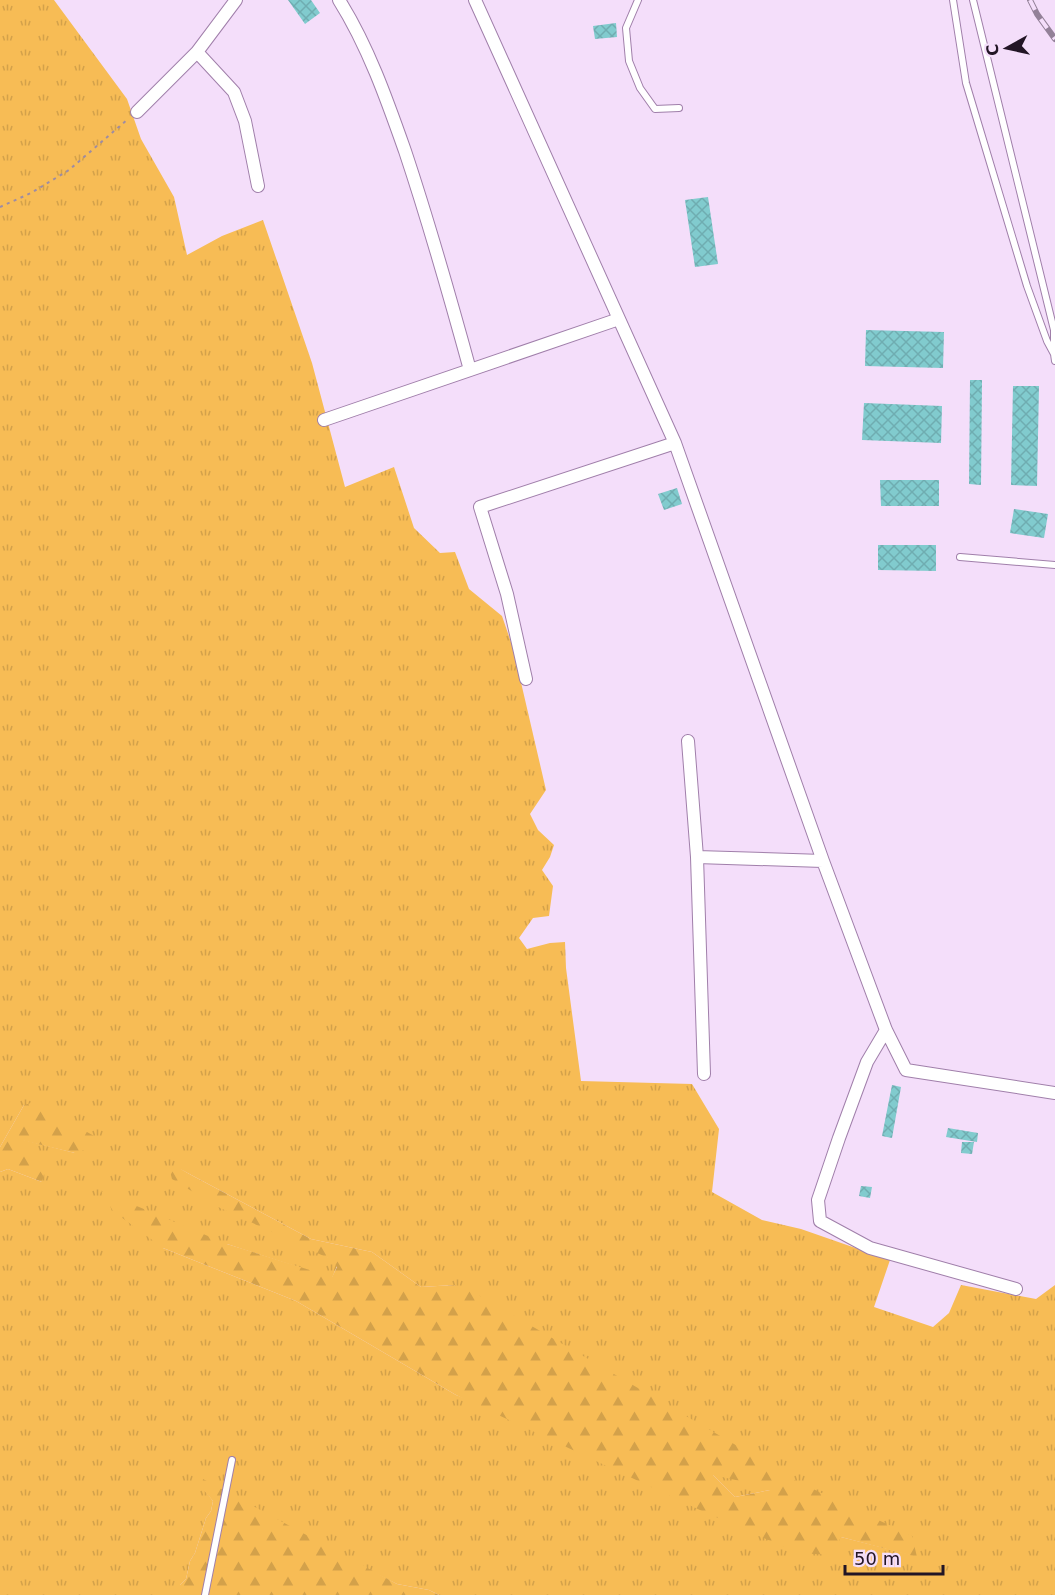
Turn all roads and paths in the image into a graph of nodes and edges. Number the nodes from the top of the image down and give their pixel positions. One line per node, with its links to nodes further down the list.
1 (236, 0): 7 (street)
2 (339, 0): 15 (street)
3 (476, 0): 12 (street)
4 (638, 0): 8 (lane)
5 (953, 0): 13 (lane)
6 (973, 0): 13 (lane)
7 (196, 52): 9 (street); 10 (street)
8 (679, 108)
9 (136, 112): 11 (path)
10 (258, 186)
11 (0, 207)
12 (619, 320): 15 (street); 17 (street)
13 (1055, 354): 14 (lane)
14 (1055, 361)
15 (470, 370): 16 (street)
16 (324, 420)
17 (675, 443): 20 (street); 23 (street)
18 (960, 557): 19 (lane)
19 (1055, 565)
20 (526, 679)
21 (688, 741): 22 (street)
22 (697, 857): 23 (street); 25 (street)
23 (823, 861): 24 (street)
24 (886, 1030): 26 (street); 27 (street)
25 (704, 1074)
26 (1055, 1093)
27 (1016, 1289)
28 (232, 1460): 29 (lane)
29 (205, 1595)

